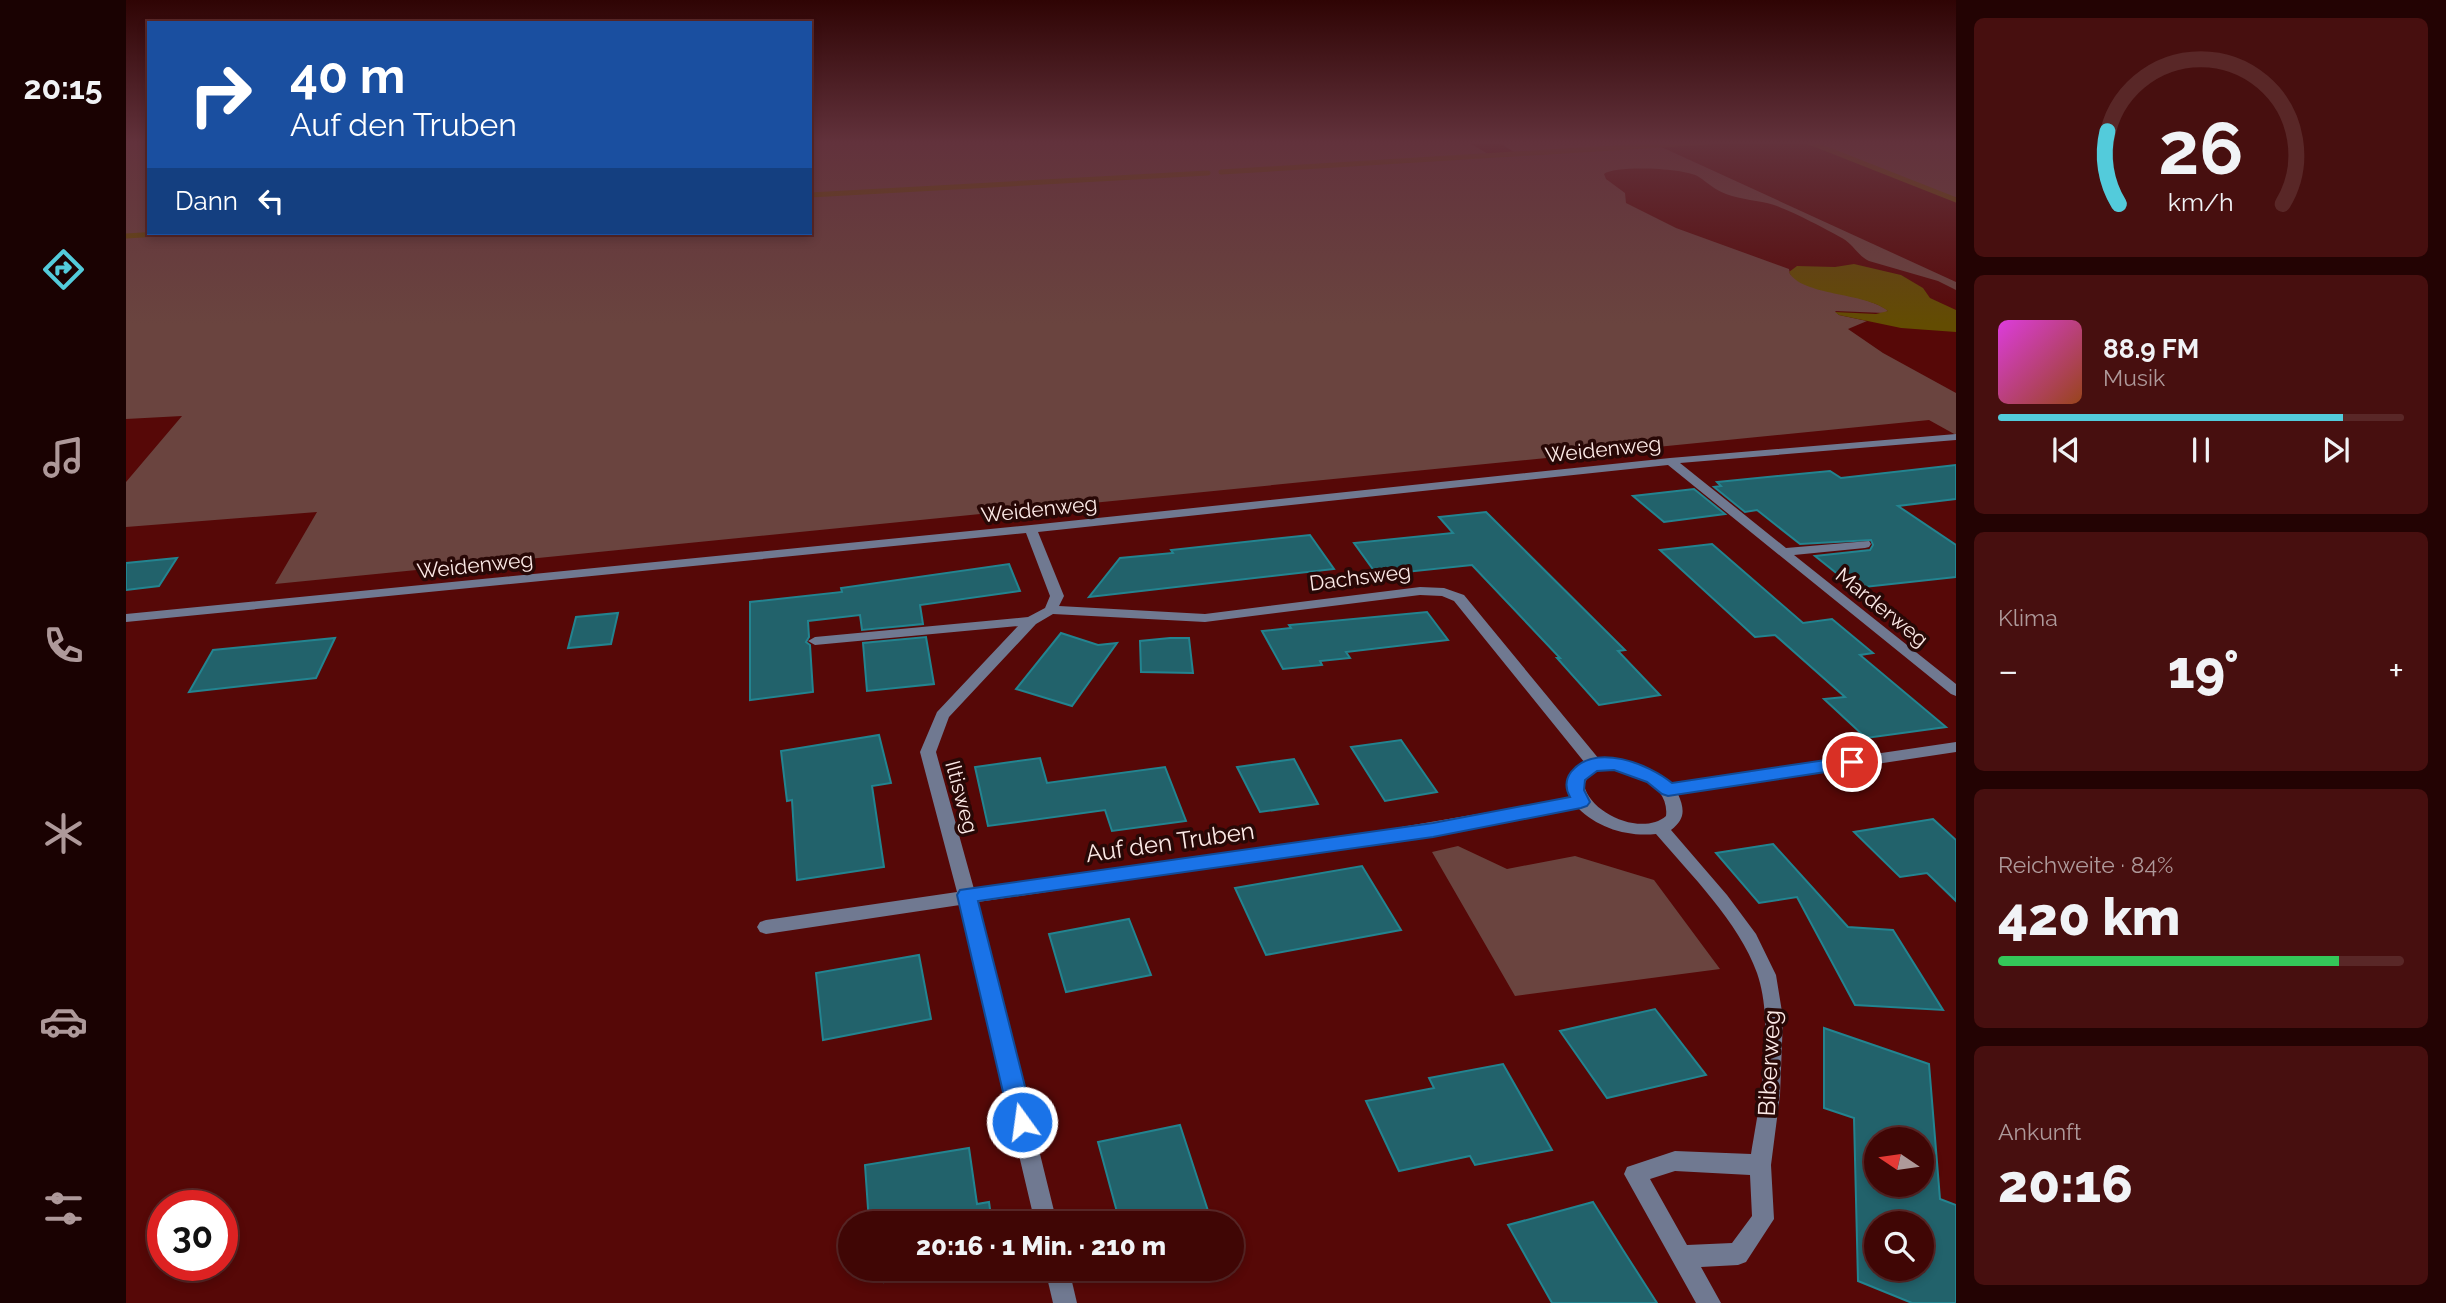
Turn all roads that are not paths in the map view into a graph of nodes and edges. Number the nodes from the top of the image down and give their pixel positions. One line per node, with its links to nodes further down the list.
1 (1956, 437): 2 (street, Weidenweg)
2 (1670, 461): 3 (street, Weidenweg); 5 (street, Marderweg)
3 (1031, 529): 6 (street); 7 (street, Weidenweg)
4 (1865, 544): 5 (street, Marderweg)
5 (1783, 552): 10 (street, Marderweg)
6 (1051, 610): 8 (street, Iltisweg); 12 (street, Dachsweg)
7 (126, 618)
8 (1031, 621): 9 (street, Iltisweg); 16 (street, Iltisweg)
9 (815, 641)
10 (1956, 691)
11 (1956, 747): 13 (street)
12 (1595, 765): 13 (street); 14 (street)
13 (1668, 790): 15 (street)
14 (1581, 802): 15 (street); 16 (street, Auf den Truben)
15 (1661, 828): 18 (street, Biberweg)
16 (967, 895): 17 (street, Auf den Truben); 19 (street, Iltisweg)
17 (766, 927)
18 (1760, 1165): 20 (street, Biberweg); 20 (street)
19 (1043, 1211)
20 (1681, 1257): 23 (street)
21 (1060, 1281): 22 (street)
22 (1065, 1303)
23 (1709, 1303)

